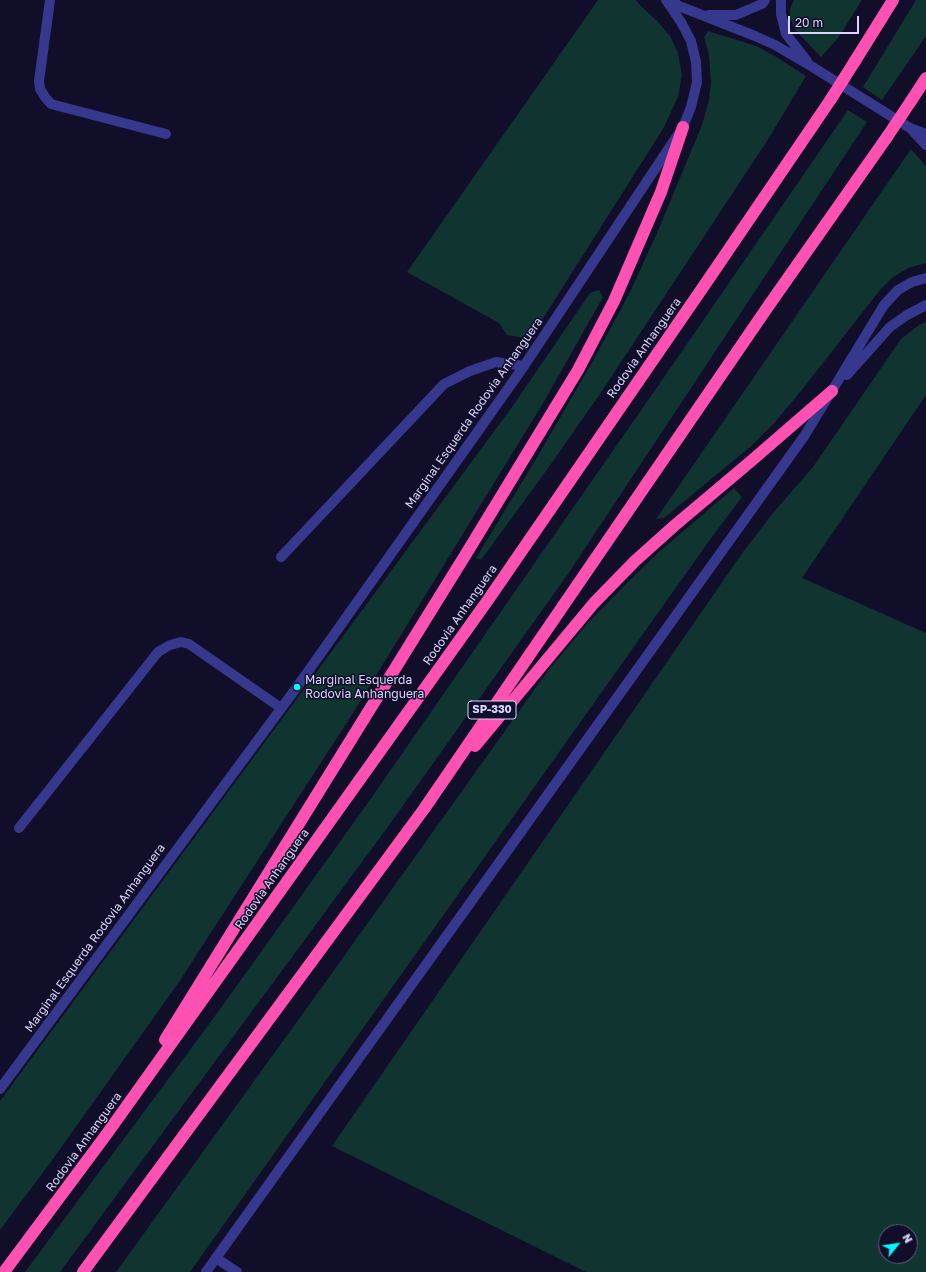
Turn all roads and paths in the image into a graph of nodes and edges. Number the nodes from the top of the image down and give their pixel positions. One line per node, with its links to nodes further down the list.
1 (50, 0): 12 (street)
2 (666, 0): 10 (street, Marginal Esquerda Rodovia Anhanguera)
3 (671, 0): 7 (street)
4 (765, 0): 7 (street)
5 (781, 0): 8 (street)
6 (893, 0): 24 (highway, Rodovia Anhanguera, bridge)
7 (702, 15): 8 (street)
8 (811, 66): 11 (street)
9 (926, 78): 21 (highway, SP-330, bridge)
10 (683, 127): 17 (street, Marginal Esquerda Rodovia Anhanguera); 24 (highway)
11 (910, 128): 13 (street); 14 (street)
12 (166, 134)
13 (926, 134)
14 (926, 145)
15 (926, 278): 18 (street)
16 (926, 305): 18 (street)
17 (524, 366): 19 (street); 20 (street, Marginal Esquerda Rodovia Anhanguera)
18 (832, 391): 21 (highway); 25 (street)
19 (281, 557)
20 (281, 708): 22 (street); 23 (street, Marginal Esquerda Rodovia Anhanguera)
21 (424, 809): 27 (highway, SP-330)
22 (19, 828)
23 (0, 1089)
24 (106, 1135): 26 (highway, Rodovia Anhanguera)
25 (216, 1258): 28 (street); 29 (street)
26 (4, 1272)
27 (82, 1272)
28 (206, 1272)
29 (236, 1272)

